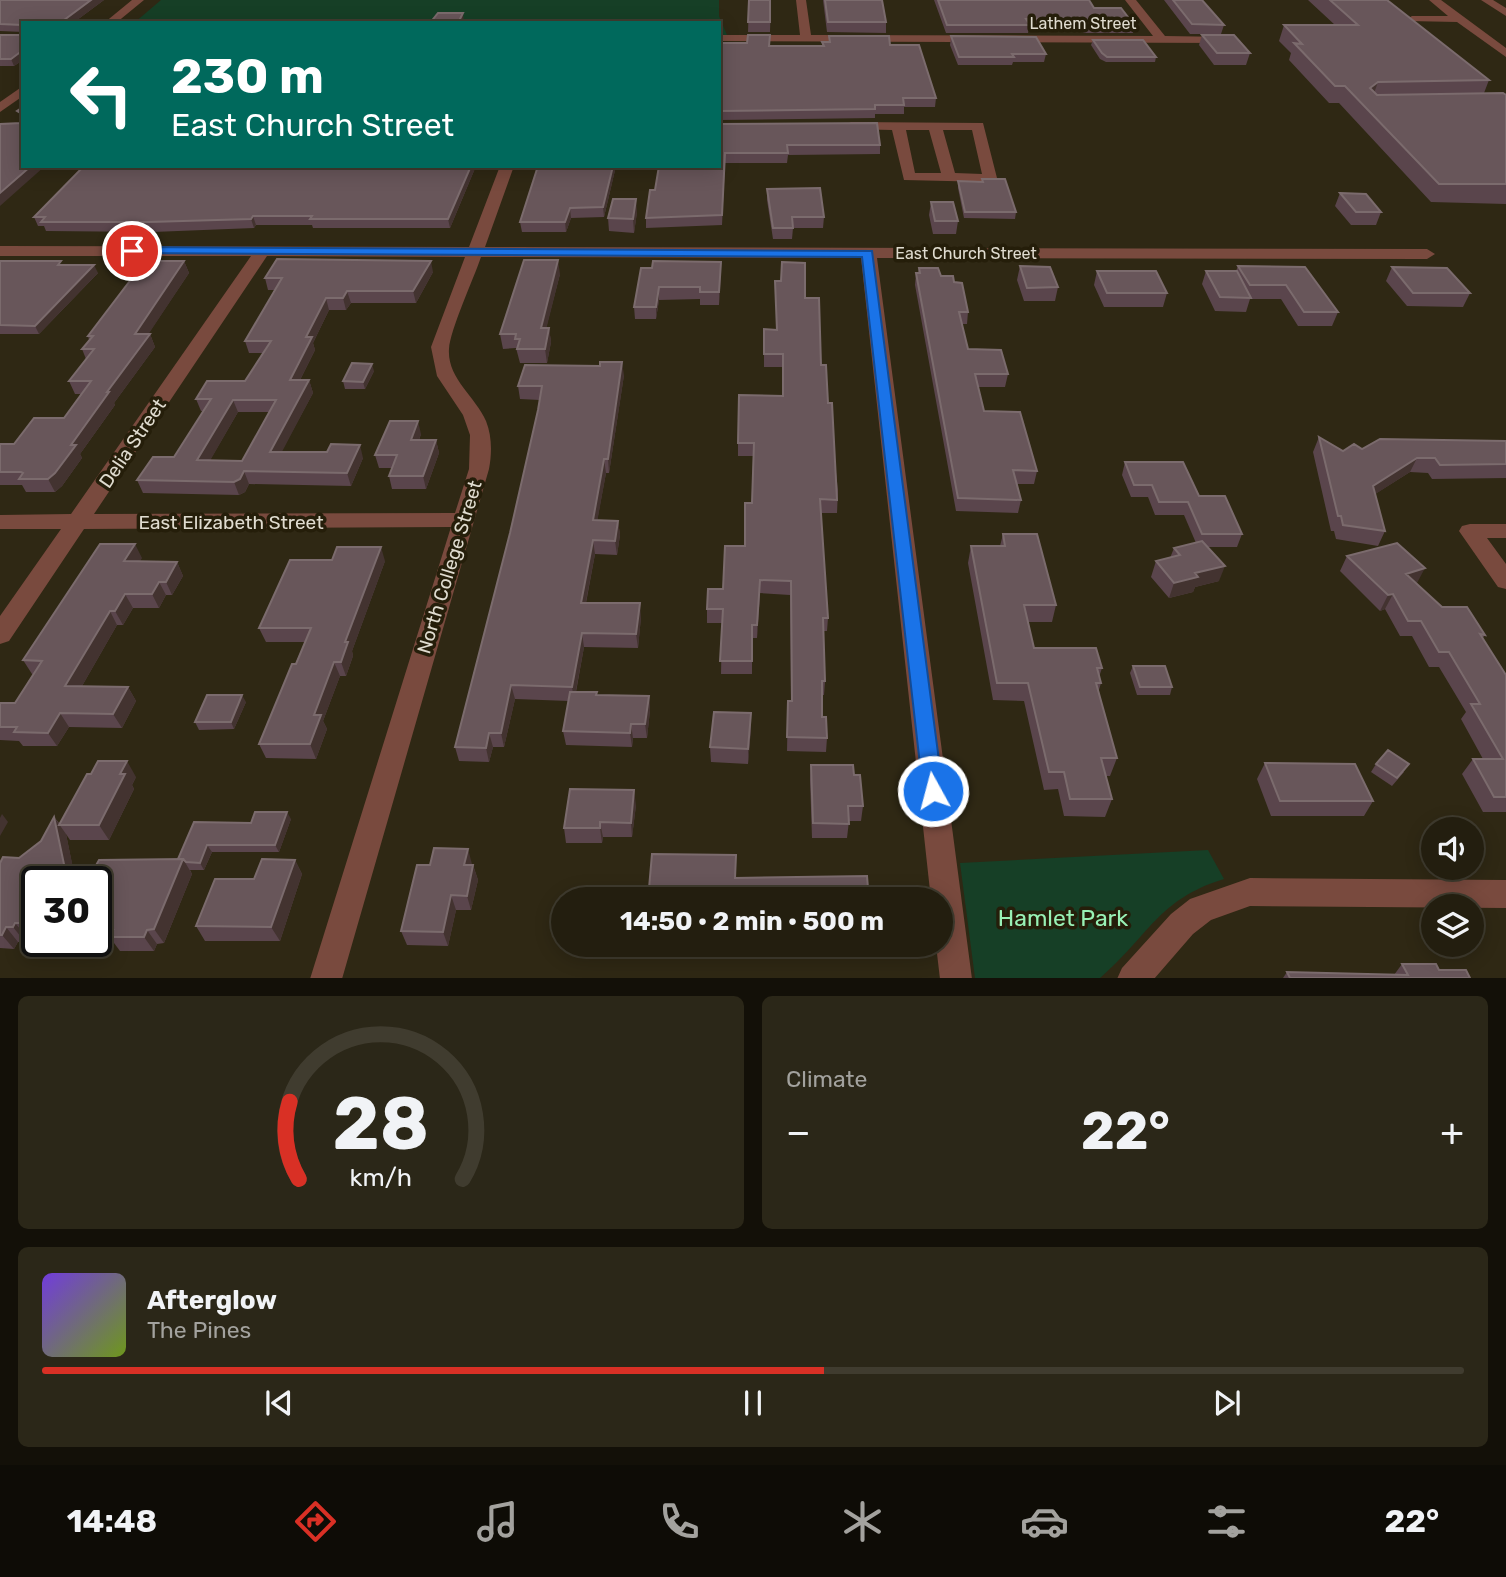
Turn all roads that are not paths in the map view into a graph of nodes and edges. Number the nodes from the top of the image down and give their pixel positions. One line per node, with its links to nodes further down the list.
1 (139, 0): 9 (street)
2 (801, 0): 11 (street)
3 (1130, 0): 12 (street)
4 (1434, 0): 8 (street)
5 (1486, 0): 6 (street)
6 (1506, 13)
7 (1412, 19): 8 (street)
8 (1459, 19): 14 (street)
9 (113, 21)
10 (721, 38): 11 (street, Lathem Street)
11 (806, 38): 12 (street, Lathem Street)
12 (1161, 39): 13 (street, Lathem Street)
13 (1237, 40)
14 (1506, 54)
15 (21, 92): 16 (street)
16 (0, 108)
17 (898, 125): 18 (street); 19 (street); 21 (street)
18 (935, 126): 21 (street); 21 (street)
19 (842, 127)
20 (507, 168): 24 (street, North College Street)
21 (949, 177)
22 (0, 251): 23 (street, East Church Street)
23 (263, 251): 24 (street, East Church Street); 29 (street, Delia Street)
24 (476, 251): 25 (street, East Church Street); 27 (street, North College Street)
25 (867, 253): 26 (street, East Church Street); 35 (street)
26 (1427, 254)
27 (462, 520): 29 (street, East Elizabeth Street); 34 (street, North College Street)
28 (0, 522): 29 (street, East Elizabeth Street)
29 (77, 523): 32 (street, Delia Street)
30 (1506, 531): 31 (street)
31 (1506, 581)
32 (0, 635)
33 (1506, 894): 36 (street)
34 (326, 978)
35 (956, 978)
36 (1133, 978)

